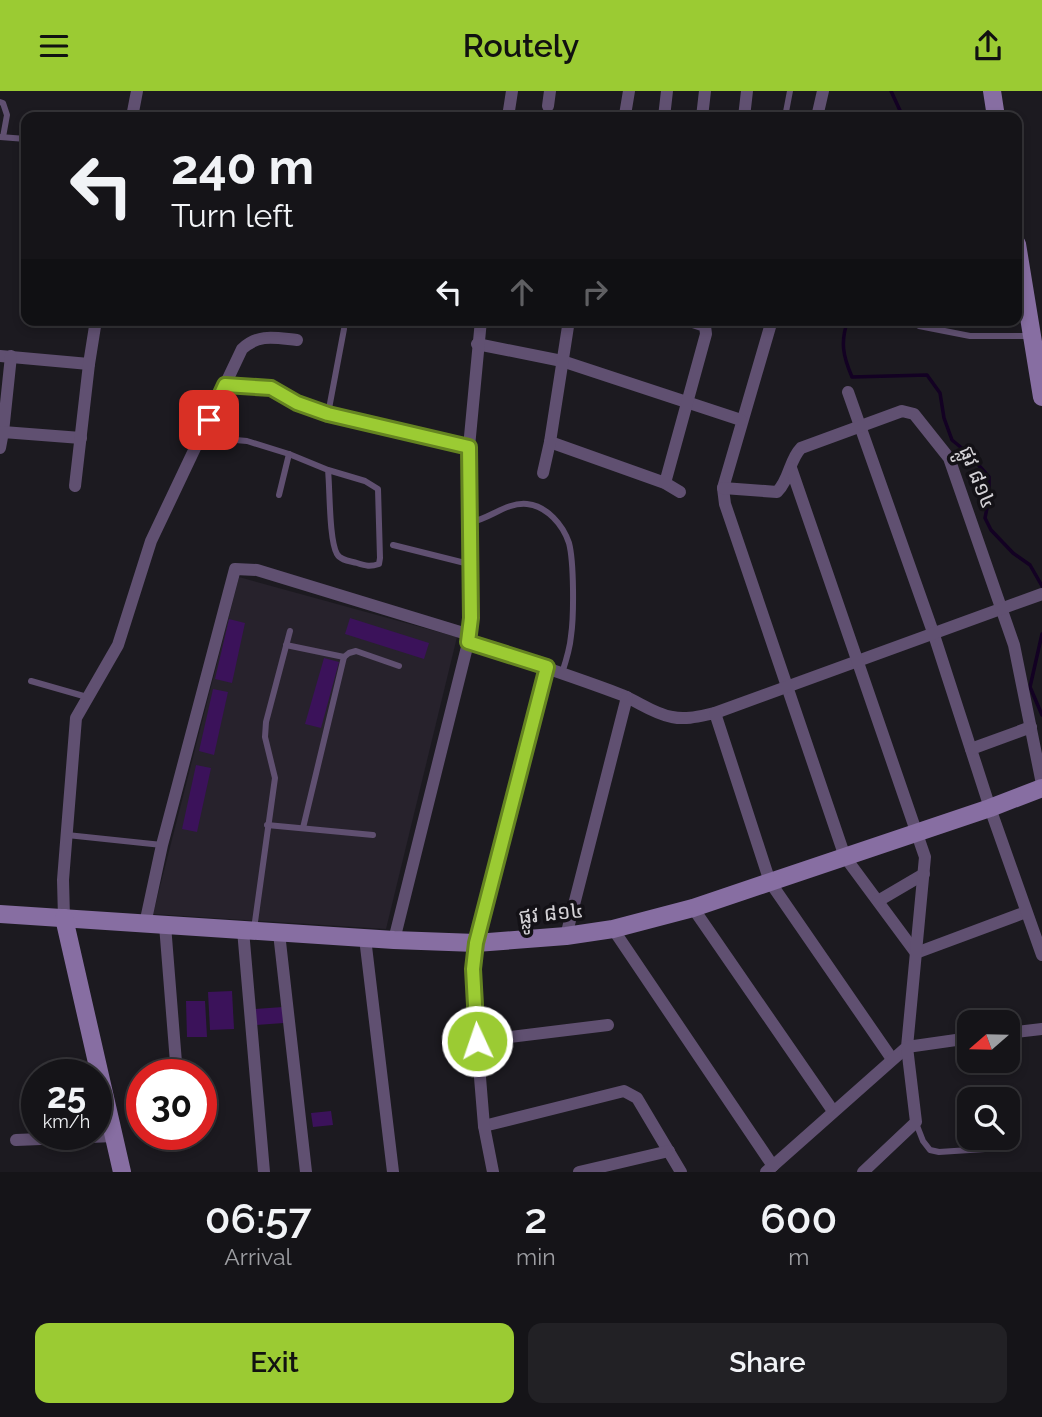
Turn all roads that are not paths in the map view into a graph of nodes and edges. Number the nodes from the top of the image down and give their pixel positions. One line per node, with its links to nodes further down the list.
1 (512, 91): 12 (street)
2 (550, 91): 11 (street)
3 (629, 91): 13 (street)
4 (667, 91): 14 (street)
5 (705, 91): 15 (street)
6 (747, 91): 16 (street)
7 (790, 91): 17 (lane)
8 (823, 91): 18 (street)
9 (992, 91): 19 (street)
10 (0, 102): 20 (lane)
11 (548, 106)
12 (509, 112)
13 (626, 112)
14 (665, 112)
15 (703, 112)
16 (745, 112)
17 (786, 112)
18 (818, 112)
19 (995, 112)
20 (1, 137): 21 (lane)
21 (21, 139)
22 (1022, 275): 30 (street)
23 (95, 326): 35 (street)
24 (480, 326): 32 (street)
25 (568, 326): 34 (street)
26 (705, 326): 39 (street)
27 (770, 326): 41 (street)
28 (919, 326): 30 (lane)
29 (344, 329): 40 (lane)
30 (1032, 336): 38 (street)
31 (297, 340): 36 (street)
32 (477, 345): 34 (street); 47 (street)
33 (6, 356): 35 (street); 43 (street)
34 (562, 361): 39 (street); 46 (street)
35 (89, 364): 45 (street)
36 (225, 385): 40 (lane); 44 (street)
37 (848, 392): 42 (street)
38 (1042, 397)
39 (687, 404): 41 (street); 53 (street)
40 (328, 414): 47 (street)
41 (741, 420): 55 (street)
42 (860, 427): 50 (street, ផ្លូវ ៨១៤); 62 (street, ផ្លូវ ៨១៤); 64 (street)
43 (3, 432): 45 (street); 48 (street)
44 (201, 437): 49 (lane); 74 (street)
45 (80, 438): 54 (street)
46 (550, 442): 52 (street); 53 (street)
47 (469, 447): 58 (street)
48 (0, 448)
49 (289, 454): 51 (lane); 57 (lane)
50 (791, 468): 55 (street, ផ្លូវ ៨១៤); 68 (street)
51 (328, 470): 51 (lane)
52 (543, 473)
53 (665, 483): 56 (street)
54 (75, 486)
55 (723, 488): 73 (street)
56 (680, 492)
57 (279, 495)
58 (471, 522): 60 (street); 71 (lane)
59 (393, 545): 60 (lane)
60 (470, 564): 65 (street)
61 (1042, 594): 62 (street)
62 (1003, 610): 64 (street); 77 (street, ផ្លូវ ៨១៤)
63 (290, 631): 66 (lane)
64 (934, 635): 68 (street); 78 (street)
65 (469, 639): 70 (street); 86 (street); 102 (street)
66 (286, 645): 67 (lane); 81 (lane)
67 (344, 657): 69 (lane); 82 (lane)
68 (858, 659): 73 (street); 83 (street)
69 (399, 666)
70 (547, 667): 71 (street); 103 (street)
71 (562, 673): 75 (street)
72 (32, 681): 74 (lane)
73 (788, 685): 76 (street); 87 (street)
74 (87, 697): 84 (street)
75 (626, 697): 76 (street); 100 (street)
76 (715, 713): 89 (street)
77 (1031, 727): 78 (street); 79 (street, ផ្លូវ ៨១៤)
78 (971, 749): 80 (street)
79 (1042, 786): 80 (street, ផ្លូវ ៨១៤)
80 (990, 808): 83 (street, ផ្លូវ ៨១៤); 92 (street)
81 (267, 825): 82 (lane); 98 (lane)
82 (303, 828): 85 (lane)
83 (917, 832): 87 (street, ផ្លូវ ៨១៤); 88 (street)
84 (66, 835): 86 (lane); 94 (street)
85 (373, 835)
86 (162, 845): 95 (street)
87 (845, 857): 89 (street, ផ្លូវ ៨១៤); 90 (street)
88 (924, 874): 90 (street); 104 (street)
89 (769, 882): 91 (street, ផ្លូវ ៨១៤); 113 (street)
90 (878, 901): 104 (street)
91 (692, 908): 97 (street, ផ្លូវ ៨១៤); 114 (street)
92 (1026, 912): 104 (street); 105 (street)
93 (0, 914): 94 (street, ផ្លូវ ៨១៤)
94 (64, 918): 95 (street, ផ្លូវ ៨១៤); 117 (street)
95 (145, 924): 96 (street, ផ្លូវ ៨១៤)
96 (165, 925): 98 (street, ផ្លូវ ៨១៤); 112 (street)
97 (613, 929): 100 (street, ផ្លូវ ៨១៤); 121 (street)
98 (248, 931): 99 (street, ផ្លូវ ៨១៤); 123 (street)
99 (279, 933): 101 (street, ផ្លូវ ៨១៤); 124 (street)
100 (566, 936): 103 (street, ផ្លូវ ៨១៤)
101 (365, 938): 102 (street, ផ្លូវ ៨១៤); 125 (street)
102 (394, 940): 103 (street, ផ្លូវ ៨១៤)
103 (476, 943): 110 (street)
104 (916, 953): 111 (street)
105 (1042, 955)
106 (608, 1025): 110 (street)
107 (1042, 1029): 108 (street)
108 (1020, 1032)
109 (957, 1040): 111 (street)
110 (477, 1041): 116 (street)
111 (907, 1047): 113 (street); 115 (street)
112 (176, 1059)
113 (892, 1059): 114 (street)
114 (833, 1111): 121 (street)
115 (916, 1122): 119 (lane); 129 (street)
116 (484, 1126): 120 (street); 126 (street)
117 (114, 1136): 118 (street); 122 (street)
118 (16, 1140)
119 (970, 1150)
120 (669, 1151): 127 (street); 128 (street)
121 (769, 1169)
122 (122, 1172)
123 (264, 1172)
124 (306, 1172)
125 (393, 1172)
126 (493, 1172)
127 (579, 1172)
128 (681, 1172)
129 (863, 1172)

